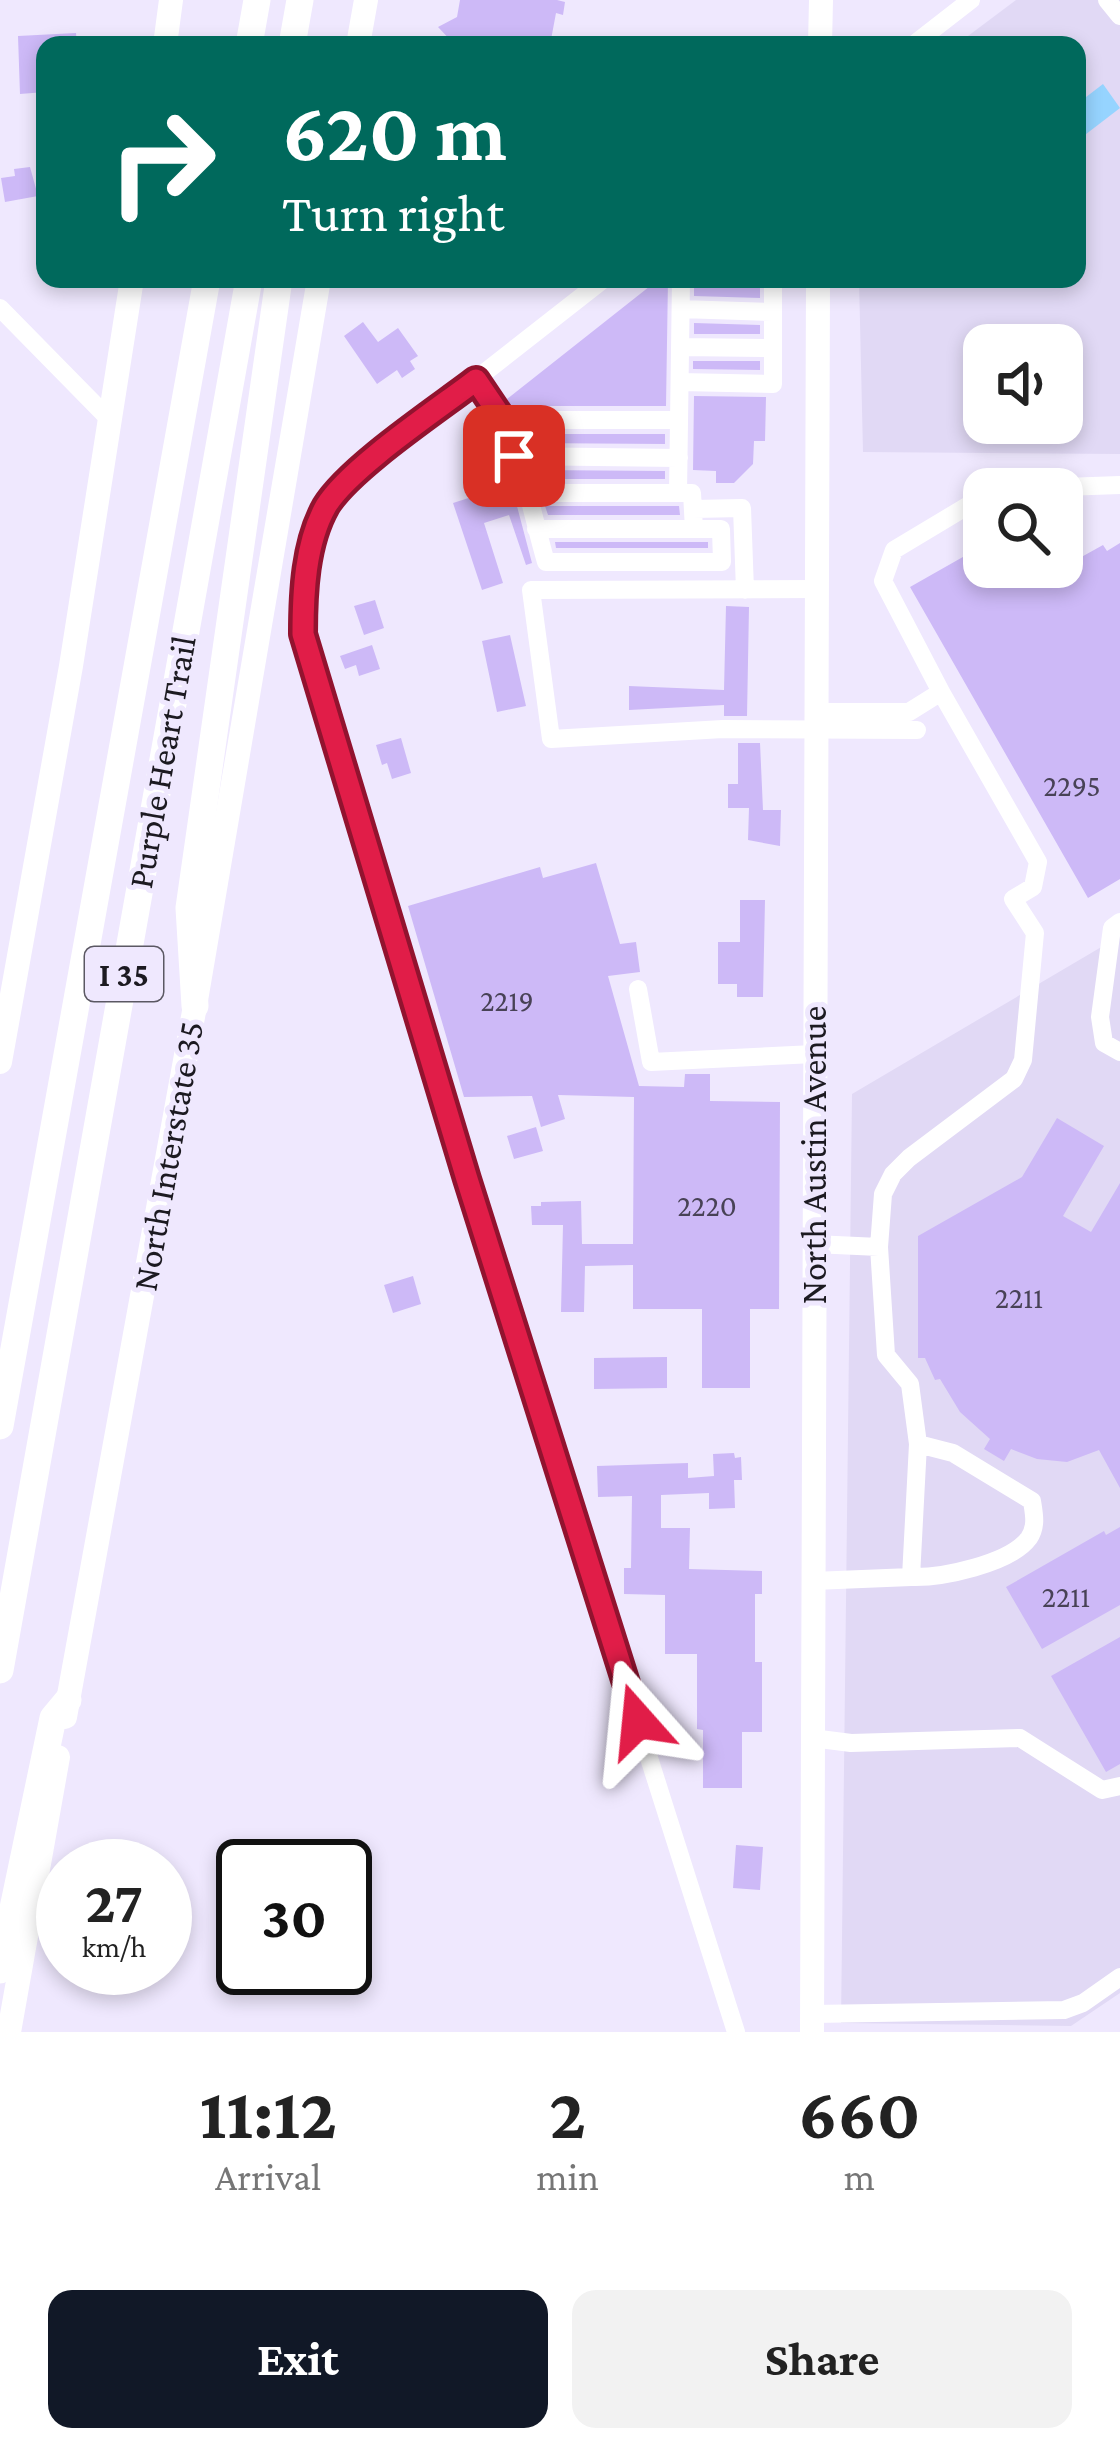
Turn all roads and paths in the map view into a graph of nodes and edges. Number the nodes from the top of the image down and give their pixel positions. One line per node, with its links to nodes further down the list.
1 (171, 0): 10 (main road)
2 (257, 0): 11 (highway)
3 (300, 0): 12 (highway)
4 (318, 0): 13 (highway)
5 (366, 0): 14 (main road)
6 (820, 0): 15 (main road)
7 (971, 0): 16 (street)
8 (1107, 0): 9 (street)
9 (1120, 16)
10 (166, 36)
11 (251, 36)
12 (294, 36)
13 (312, 36)
14 (360, 36)
15 (820, 36)
16 (925, 36)
17 (131, 288): 35 (main road)
18 (205, 288): 58 (highway, Purple Heart Trail / I 35)
19 (247, 288): 62 (highway, Purple Heart Trail / I 35)
20 (278, 288): 52 (highway)
21 (317, 288): 52 (main road, North Interstate 35)
22 (593, 288): 31 (street)
23 (681, 288): 27 (street)
24 (772, 288): 28 (street)
25 (818, 288): 46 (main road, North Austin Avenue)
26 (0, 308): 35 (street)
27 (681, 309): 28 (street); 29 (street)
28 (773, 311): 30 (street)
29 (680, 346): 30 (street); 32 (street)
30 (773, 348): 32 (street)
31 (476, 380): 33 (street); 70 (street)
32 (680, 382): 34 (street)
33 (503, 420): 34 (street); 36 (street)
34 (679, 420): 37 (street)
35 (112, 422): 55 (main road)
36 (514, 456): 37 (street); 41 (street)
37 (679, 458): 40 (street)
38 (1120, 484): 39 (street)
39 (1083, 486)
40 (678, 493): 41 (street); 42 (street)
41 (526, 494): 44 (street)
42 (693, 508): 45 (street); 47 (street)
43 (963, 509): 48 (street)
44 (536, 529): 45 (street); 45 (street)
45 (694, 529)
46 (815, 589): 47 (street); 49 (main road, North Austin Avenue)
47 (745, 590): 49 (street)
48 (940, 692): 49 (street); 57 (street)
49 (814, 721): 54 (main road, North Austin Avenue)
50 (1120, 922): 53 (street)
51 (638, 989): 54 (street)
52 (195, 1006): 63 (main road, North Interstate 35)
53 (1120, 1052)
54 (814, 1054): 56 (main road, North Austin Avenue)
55 (0, 1062)
56 (814, 1244): 57 (street); 61 (main road, North Austin Avenue)
57 (879, 1247): 59 (street)
58 (0, 1426)
59 (918, 1444): 60 (street); 60 (street)
60 (911, 1577): 61 (street)
61 (813, 1580): 64 (main road, North Austin Avenue)
62 (0, 1670)
63 (68, 1700): 66 (highway); 69 (main road, North Interstate 35)
64 (812, 1738): 65 (street); 68 (main road, North Austin Avenue)
65 (1120, 1786)
66 (0, 1970)
67 (1120, 1977): 68 (street)
68 (812, 2023)
69 (9, 2032)
70 (736, 2032)

